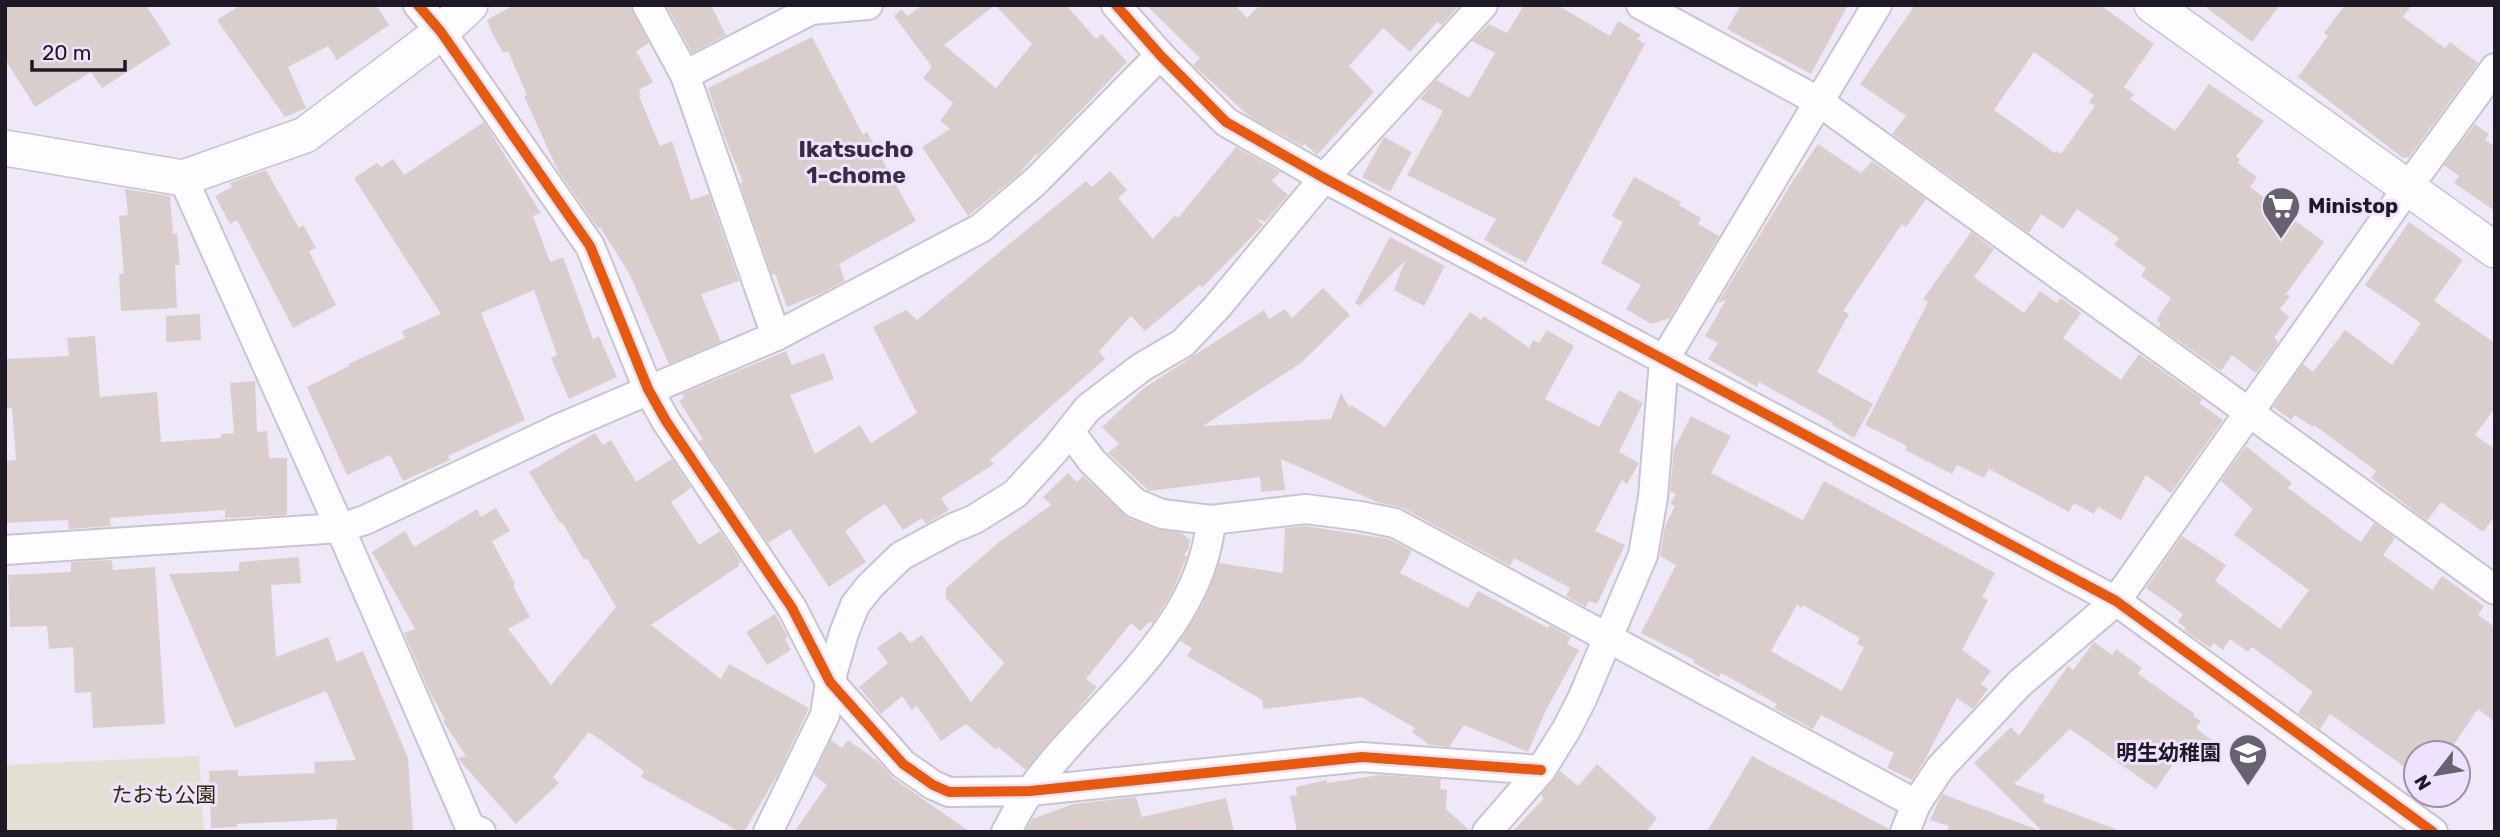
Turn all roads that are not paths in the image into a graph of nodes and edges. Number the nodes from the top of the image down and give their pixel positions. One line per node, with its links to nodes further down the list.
1 (418, 5): 10 (street)
2 (470, 5): 10 (street)
3 (647, 5): 13 (street)
4 (868, 5): 13 (street)
5 (1116, 5): 11 (street)
6 (1483, 5): 17 (street)
7 (1641, 5): 14 (street)
8 (1877, 5): 14 (street)
9 (2152, 5): 18 (street)
10 (441, 32): 16 (street); 22 (street)
11 (1160, 55): 17 (street); 20 (street)
12 (2495, 68): 18 (street)
13 (685, 75): 20 (street)
14 (1818, 101): 21 (street); 23 (street)
15 (5, 148): 16 (street)
16 (183, 178): 26 (street)
17 (1324, 178): 21 (street); 24 (street)
18 (2408, 187): 19 (street); 23 (street)
19 (2495, 250)
20 (776, 336): 22 (street)
21 (1664, 360): 29 (street); 30 (street)
22 (648, 389): 26 (street); 31 (street)
23 (2248, 413): 28 (street); 29 (street)
24 (1070, 432): 25 (street); 31 (street)
25 (1211, 520): 30 (street); 33 (street)
26 (340, 528): 27 (street); 35 (street)
27 (5, 550)
28 (2495, 590)
29 (2116, 601): 34 (street); 40 (street)
30 (1607, 638): 32 (street); 34 (street)
31 (830, 682): 33 (street); 36 (street)
32 (1541, 770): 33 (street); 38 (street)
33 (1030, 790): 37 (street)
34 (1916, 804): 39 (street)
35 (471, 830)
36 (768, 832)
37 (1006, 832)
38 (1486, 832)
39 (1905, 832)
40 (2433, 832)

